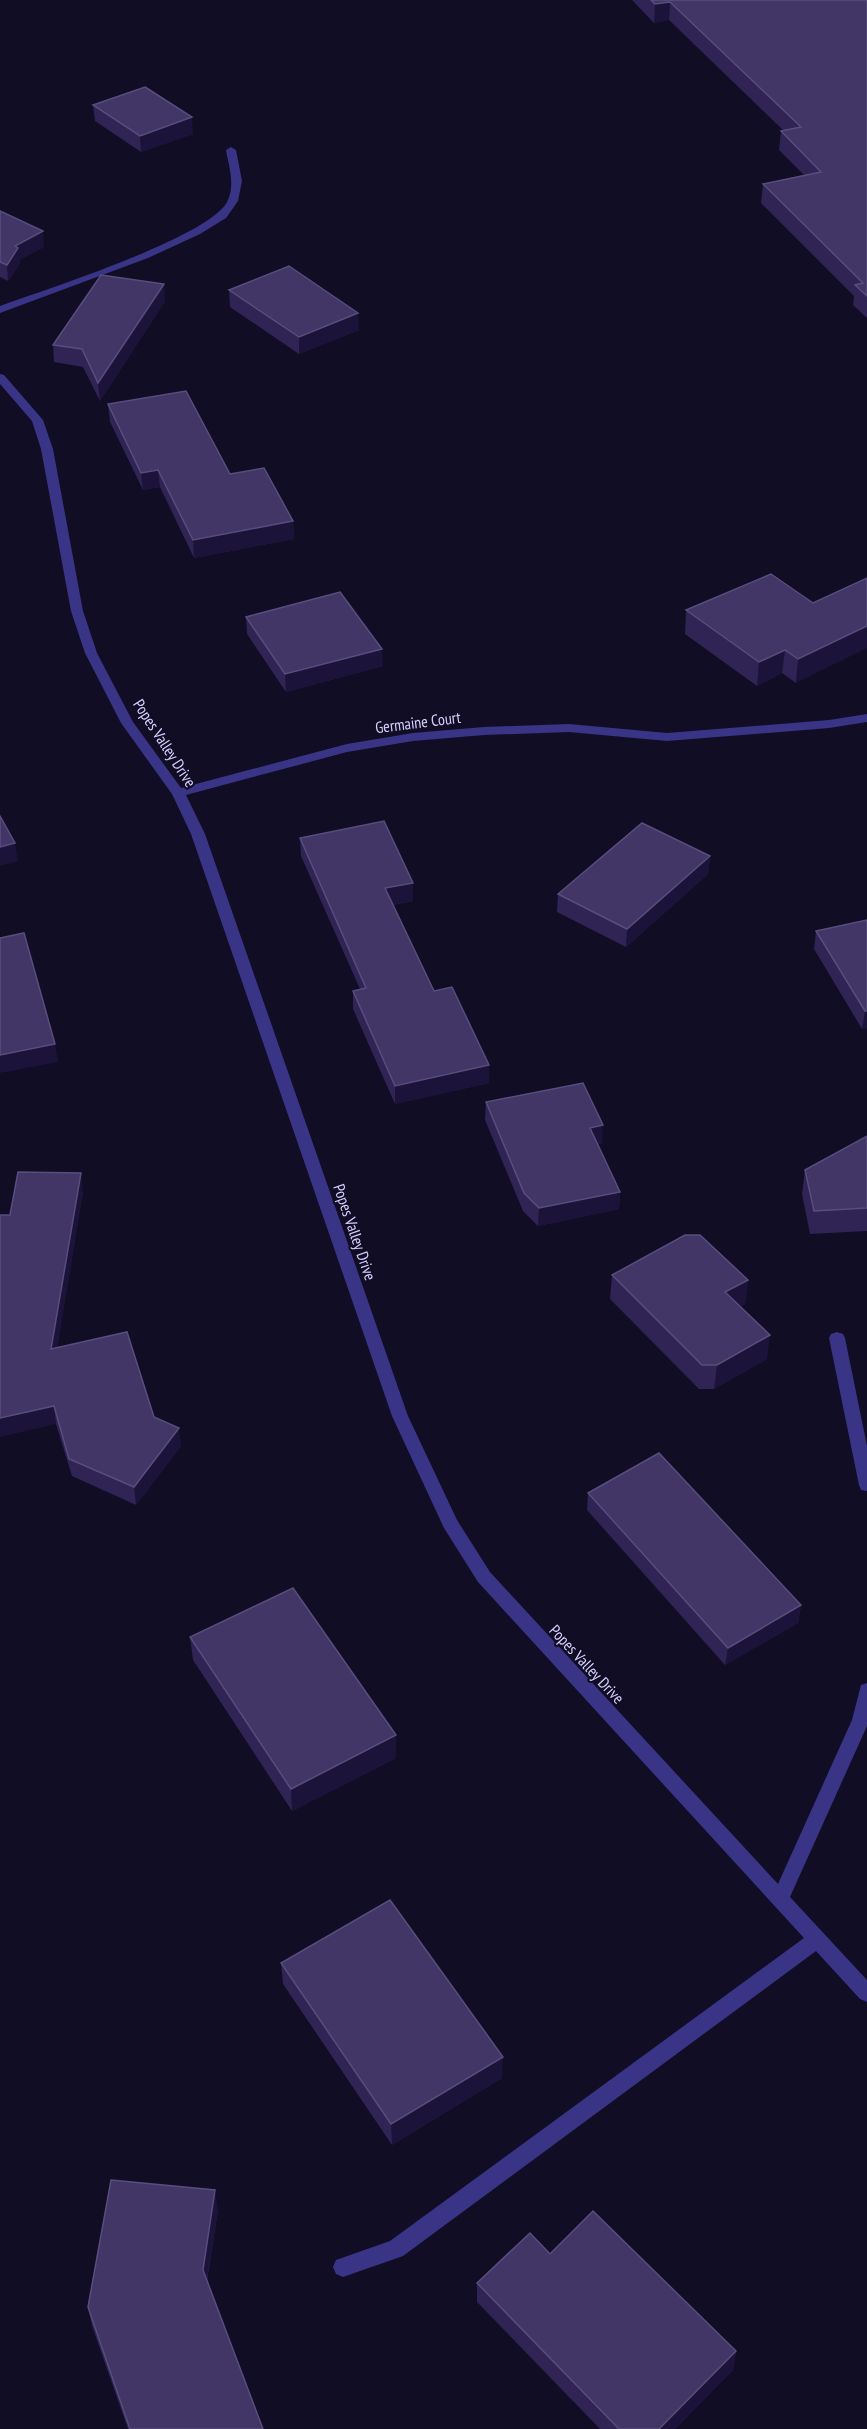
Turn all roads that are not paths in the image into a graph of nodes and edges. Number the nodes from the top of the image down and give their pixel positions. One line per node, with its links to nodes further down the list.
1 (231, 150): 2 (street)
2 (0, 310)
3 (0, 377): 5 (street, Popes Valley Drive)
4 (867, 718): 5 (street, Germaine Court)
5 (178, 793): 9 (street, Popes Valley Drive)
6 (837, 1338): 7 (street)
7 (867, 1485)
8 (867, 1690): 9 (street)
9 (780, 1899): 10 (street, Popes Valley Drive)
10 (818, 1939): 11 (street, Popes Valley Drive); 12 (street)
11 (867, 1993)
12 (343, 2267)

